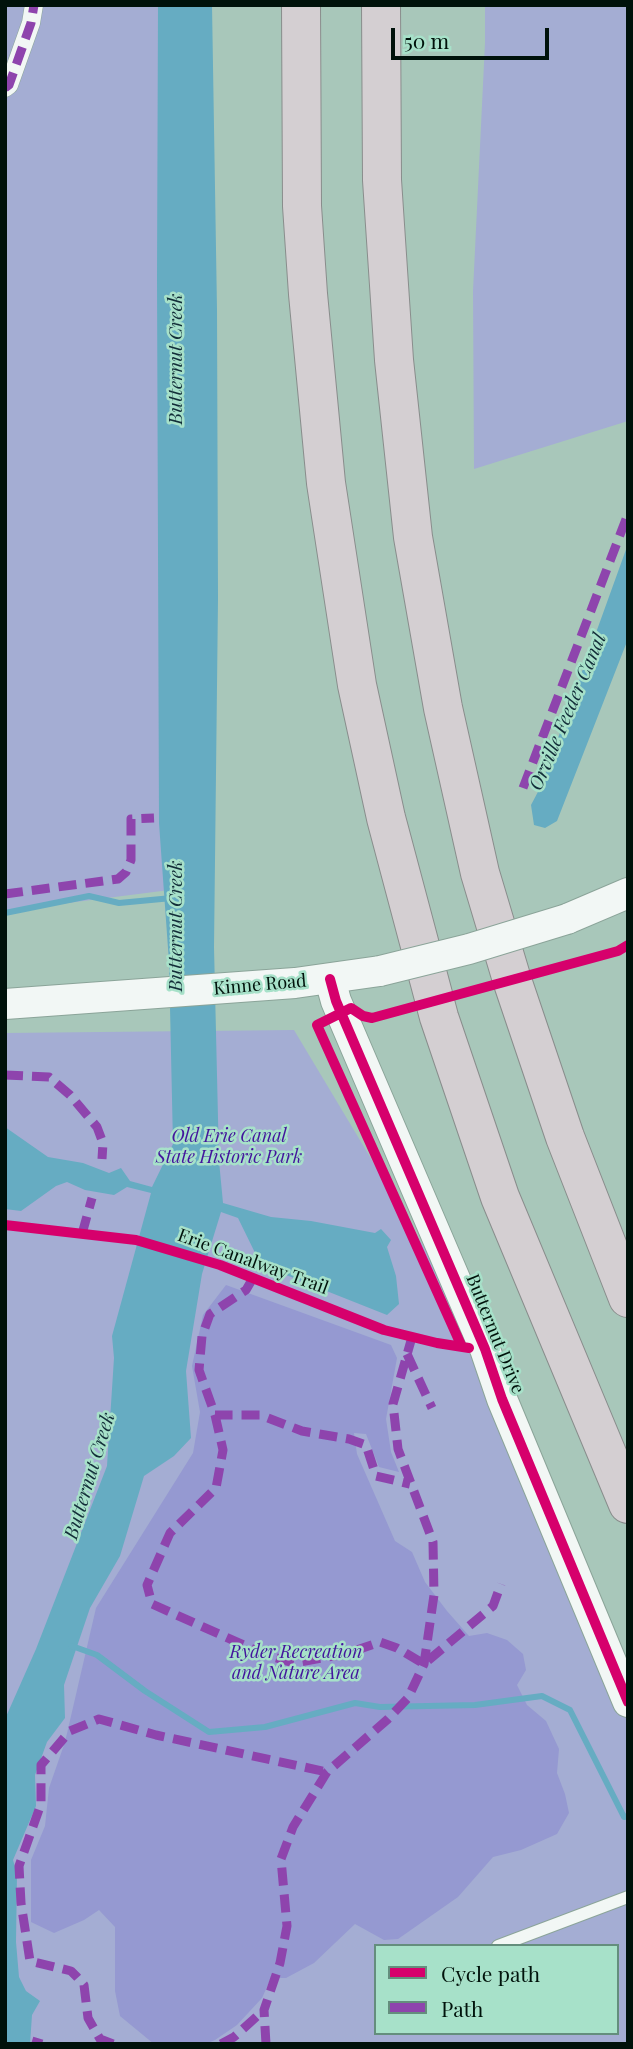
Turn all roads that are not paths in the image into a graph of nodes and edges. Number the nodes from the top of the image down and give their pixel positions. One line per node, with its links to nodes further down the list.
1 (34, 5): 4 (street)
2 (301, 5): 9 (highway)
3 (381, 5): 8 (highway)
4 (5, 88)
5 (628, 893): 6 (street, Kinne Road, bridge)
6 (330, 979): 7 (street, Kinne Road); 10 (street, Butternut Drive)
7 (5, 1004)
8 (628, 1298)
9 (628, 1504)
10 (628, 1702)
11 (628, 1896): 12 (lane)
12 (503, 1944)

